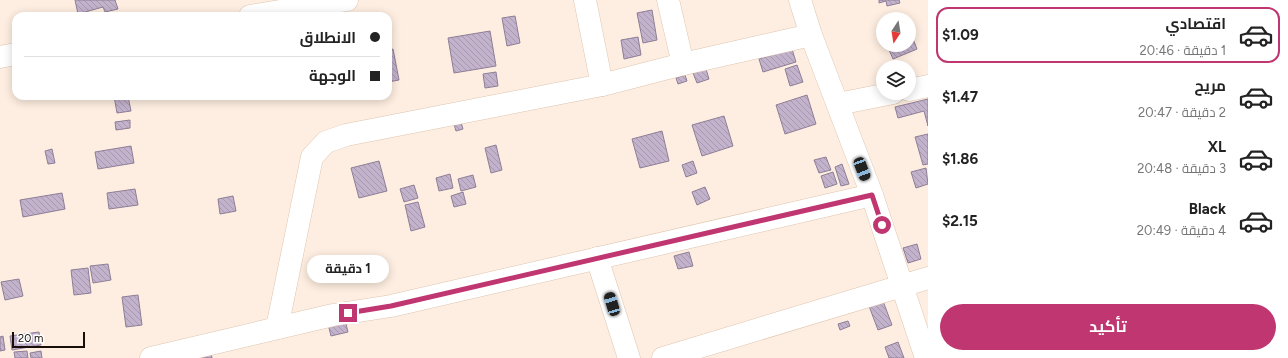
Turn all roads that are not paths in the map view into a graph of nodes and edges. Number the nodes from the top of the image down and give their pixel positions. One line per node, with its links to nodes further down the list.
1 (347, 0): 5 (street)
2 (585, 0): 10 (street)
3 (668, 0): 9 (street)
4 (800, 0): 6 (street)
5 (274, 12)
6 (811, 35): 9 (street); 14 (street)
7 (12, 55): 8 (street)
8 (0, 57)
9 (683, 64): 10 (street)
10 (602, 85): 19 (street)
11 (928, 86): 12 (street)
12 (916, 89)
13 (876, 96): 14 (street)
14 (838, 104): 15 (street)
15 (872, 195): 16 (street); 18 (street)
16 (597, 258): 19 (street); 21 (street)
17 (928, 278): 18 (street)
18 (901, 285): 22 (street); 23 (street)
19 (277, 328): 20 (street)
20 (151, 358)
21 (629, 358)
22 (663, 358)
23 (926, 358)

